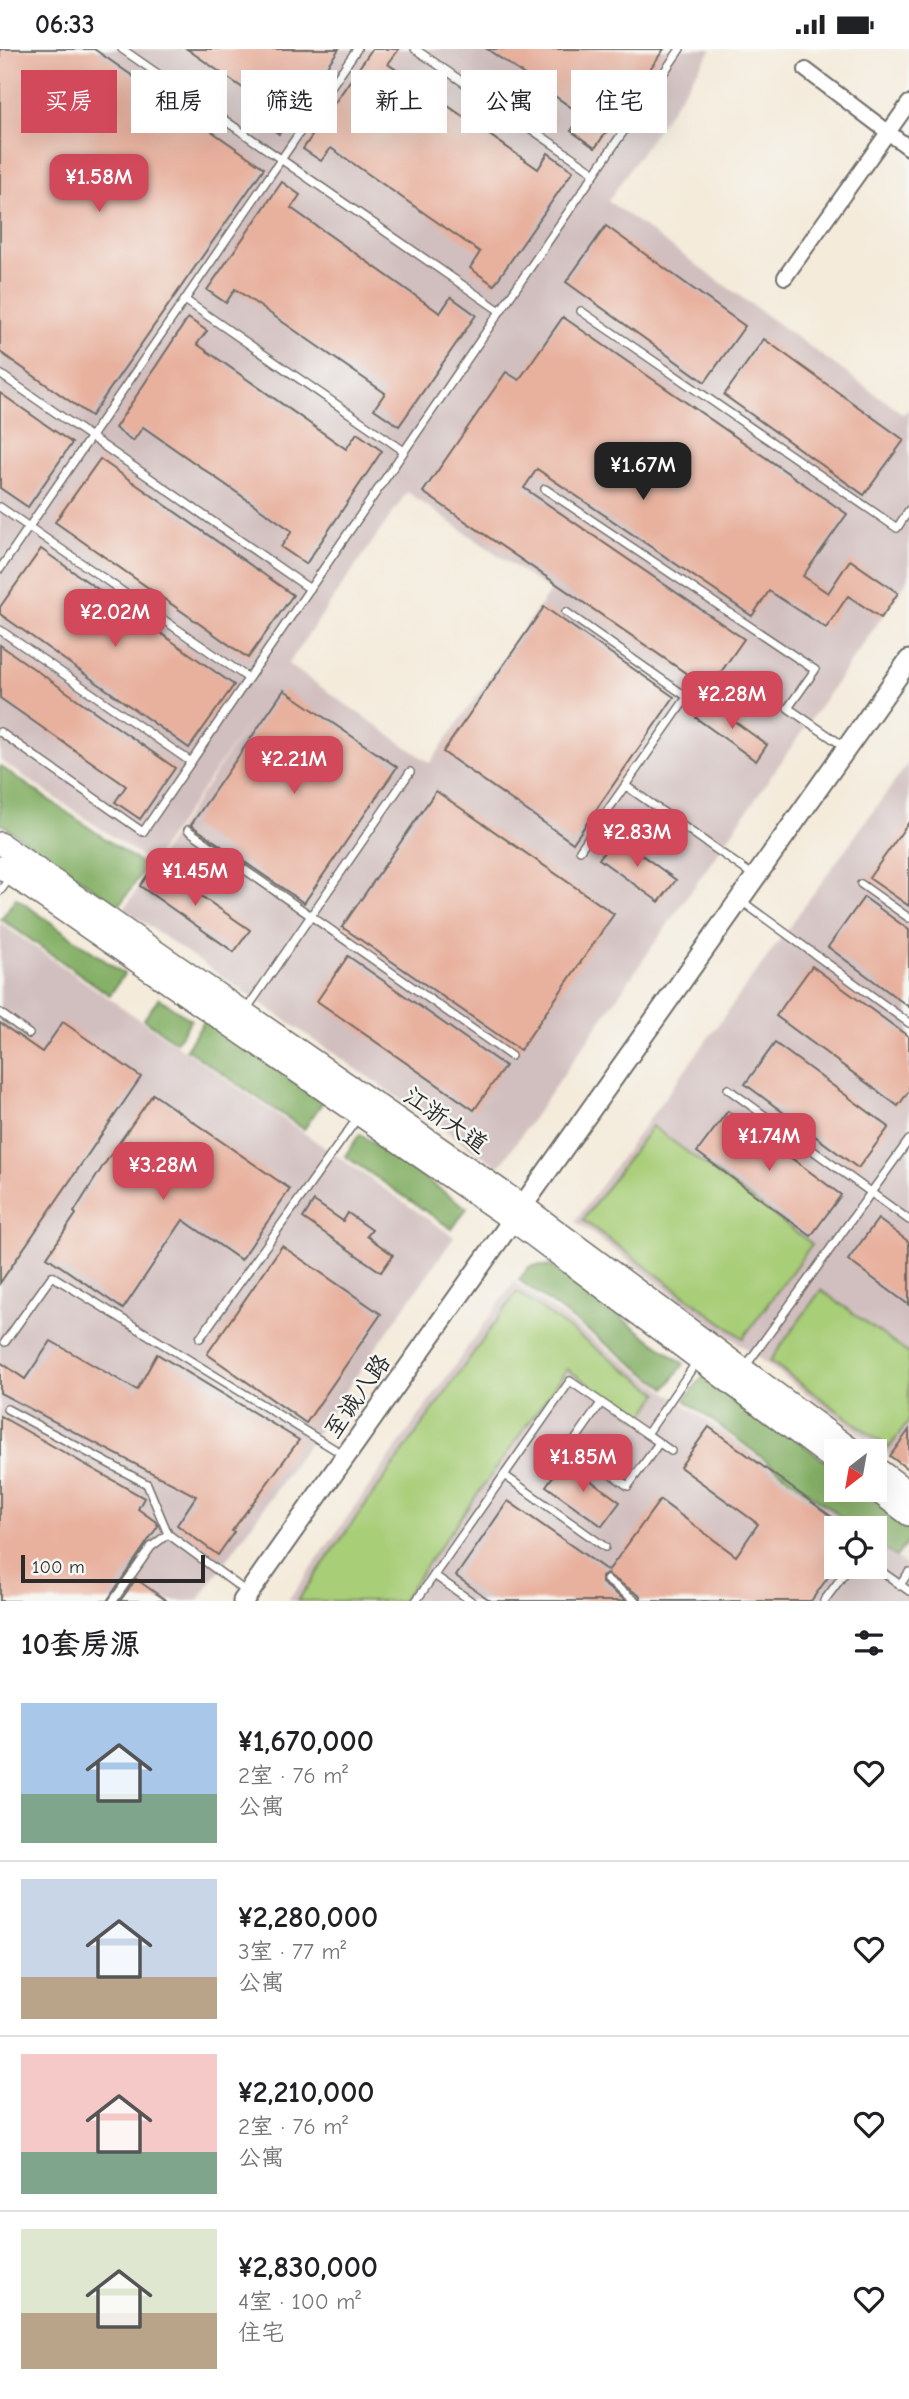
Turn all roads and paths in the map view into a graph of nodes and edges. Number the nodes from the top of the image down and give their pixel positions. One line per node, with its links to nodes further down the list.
1 (122, 49): 9 (lane)
2 (357, 49): 9 (lane)
3 (415, 49): 10 (lane)
4 (680, 49): 10 (lane)
5 (806, 70): 7 (street)
6 (909, 103): 7 (street)
7 (888, 132): 8 (street); 11 (street)
8 (909, 148)
9 (281, 160): 12 (lane); 13 (lane)
10 (595, 173): 13 (lane)
11 (785, 277)
12 (185, 300): 16 (lane); 17 (lane)
13 (500, 311): 17 (lane)
14 (581, 311): 20 (lane)
15 (0, 374): 16 (lane)
16 (90, 437): 21 (lane); 23 (lane)
17 (404, 451): 23 (lane)
18 (545, 489): 29 (lane)
19 (0, 507): 21 (lane)
20 (909, 510)
21 (29, 527): 22 (lane); 27 (lane)
22 (0, 569)
23 (310, 589): 27 (lane)
24 (566, 612): 32 (lane)
25 (0, 630): 30 (lane)
26 (909, 660): 29 (main road, 至诚八路)
27 (248, 678): 30 (lane)
28 (0, 731): 30 (lane)
29 (847, 748): 36 (main road, 至诚八路)
30 (191, 762)
31 (410, 772): 40 (lane)
32 (626, 786): 35 (lane); 36 (lane)
33 (188, 830): 40 (lane)
34 (0, 843): 43 (main road, 江浙大道)
35 (580, 850)
36 (755, 877): 39 (main road, 至诚八路)
37 (4, 878): 43 (main road, 江浙大道)
38 (861, 884): 41 (lane)
39 (739, 900): 44 (lane); 51 (main road, 至诚八路)
40 (310, 916): 43 (lane); 46 (lane)
41 (909, 918)
42 (0, 1013): 45 (lane)
43 (239, 1020): 48 (main road, 江浙大道); 51 (main road, 江浙大道)
44 (909, 1023)
45 (29, 1034)
46 (511, 1056)
47 (728, 1089): 50 (lane)
48 (360, 1115): 51 (main road, 江浙大道); 53 (lane)
49 (909, 1140): 50 (lane)
50 (871, 1193): 52 (lane); 56 (lane)
51 (517, 1212): 55 (main road, 江浙大道); 56 (main road, 江浙大道); 64 (main road, 至诚八路)
52 (909, 1220)
53 (200, 1338)
54 (5, 1342): 64 (lane)
55 (698, 1360): 56 (main road, 江浙大道); 59 (lane)
56 (738, 1377): 60 (main road, 江浙大道); 63 (main road, 江浙大道)
57 (601, 1403): 59 (lane); 61 (lane); 65 (lane)
58 (7, 1409): 70 (lane)
59 (647, 1434): 61 (lane)
60 (835, 1439)
61 (659, 1443): 62 (lane)
62 (671, 1451)
63 (824, 1452)
64 (345, 1455): 79 (main road, 至诚八路)
65 (504, 1475): 71 (lane); 73 (lane)
66 (887, 1476): 67 (main road)
67 (909, 1492)
68 (887, 1499): 69 (main road)
69 (909, 1515)
70 (168, 1534): 79 (lane); 80 (lane)
71 (605, 1547)
72 (909, 1572): 77 (lane)
73 (434, 1575): 81 (lane); 82 (lane)
74 (887, 1576): 77 (lane)
75 (840, 1579): 84 (lane)
76 (607, 1580): 83 (lane)
77 (900, 1585): 78 (lane)
78 (909, 1591)
79 (245, 1597)
80 (113, 1601)
81 (416, 1601)
82 (471, 1601)
83 (636, 1601)
84 (824, 1601)

